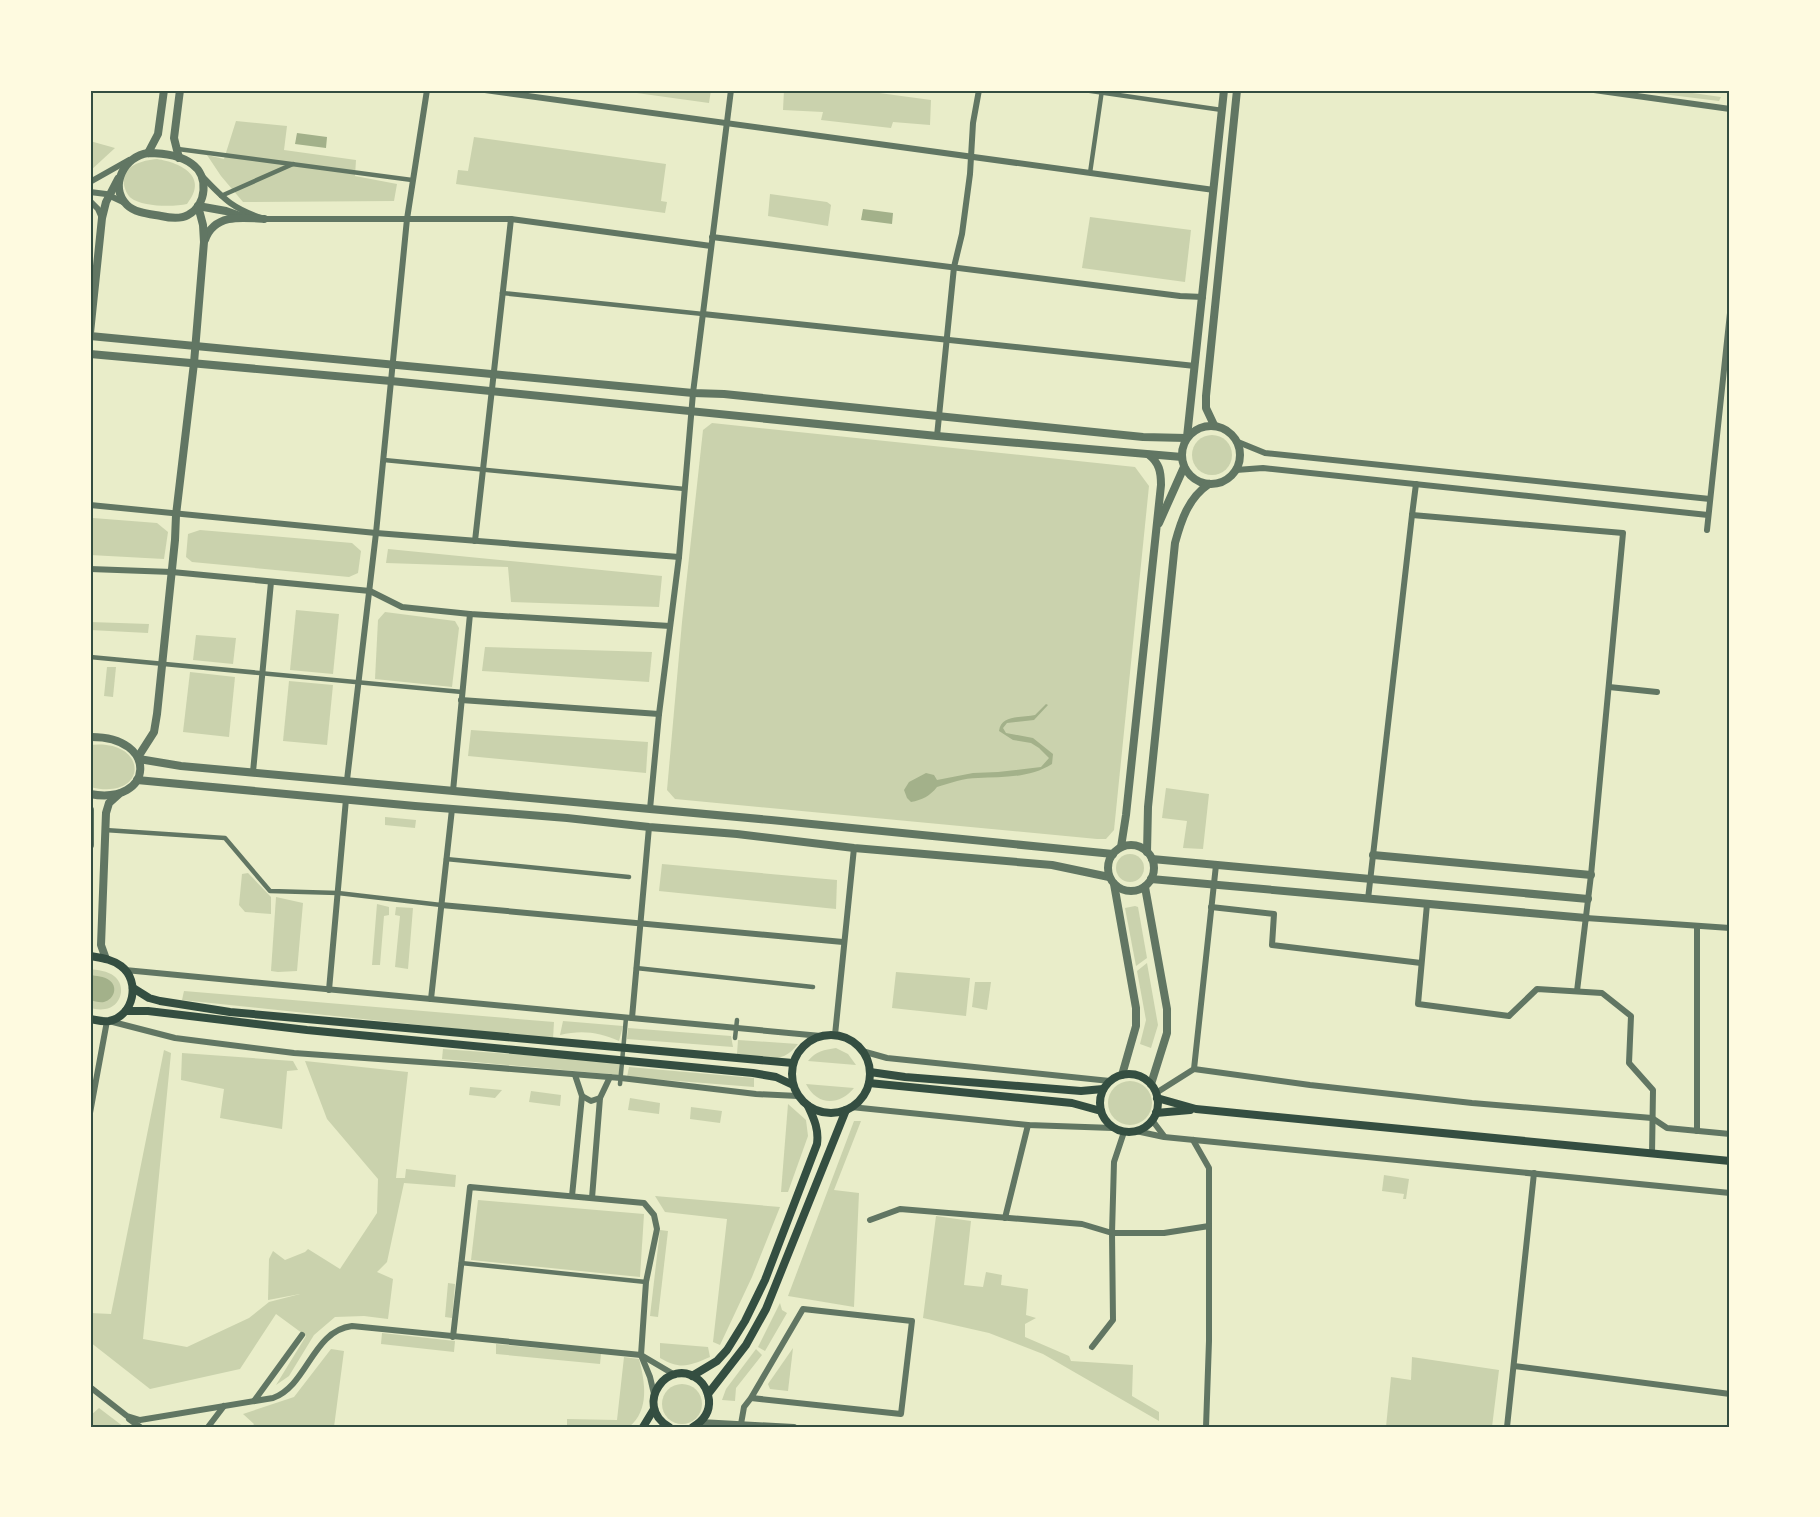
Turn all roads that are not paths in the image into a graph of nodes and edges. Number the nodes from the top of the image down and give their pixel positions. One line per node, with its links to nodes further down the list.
1 (164, 90): 16 (street)
2 (180, 90): 15 (street)
3 (427, 90): 24 (street)
4 (485, 90): 14 (street)
5 (731, 90): 14 (street)
6 (979, 90): 17 (street)
7 (1084, 90): 11 (street)
8 (1224, 90): 13 (street)
9 (1237, 90): 60 (street)
10 (1594, 90): 12 (street)
11 (1102, 91): 13 (street); 22 (street)
12 (1730, 109)
13 (1222, 110): 26 (street)
14 (727, 123): 17 (street); 38 (street)
15 (177, 148): 19 (street); 20 (street)
16 (148, 153): 18 (street); 19 (street)
17 (972, 157): 22 (street); 42 (street)
18 (133, 158): 21 (street); 25 (street)
19 (179, 158): 23 (street)
20 (293, 164): 24 (street); 29 (street)
21 (122, 172): 28 (street); 31 (street)
22 (1090, 173): 26 (street)
23 (201, 174): 29 (street); 32 (street)
24 (412, 180): 36 (street)
25 (90, 182)
26 (1214, 190): 44 (street)
27 (90, 192): 28 (street)
28 (110, 196): 31 (street); 33 (street)
29 (221, 196): 35 (street)
30 (90, 201): 33 (street)
31 (127, 204): 32 (street)
32 (198, 206): 34 (street); 39 (street)
33 (102, 218): 41 (street)
34 (246, 218): 35 (street); 39 (street)
35 (264, 219): 36 (street)
36 (407, 219): 37 (street); 52 (street)
37 (511, 219): 40 (street); 43 (street)
38 (712, 237): 40 (street); 42 (street)
39 (204, 242): 49 (street)
40 (711, 246): 46 (street)
41 (94, 263): 47 (street)
42 (954, 267): 44 (street); 48 (street)
43 (502, 293): 46 (street); 54 (street)
44 (1203, 297): 53 (street)
45 (1730, 313): 73 (street)
46 (703, 314): 48 (street); 57 (street)
47 (90, 335): 49 (street)
48 (946, 339): 53 (street); 59 (street)
49 (196, 345): 51 (street); 52 (street)
50 (90, 354): 51 (street)
51 (194, 363): 55 (street); 75 (street)
52 (393, 365): 54 (street); 55 (street)
53 (1196, 366): 62 (street)
54 (494, 374): 56 (street); 57 (street)
55 (392, 381): 56 (street); 66 (street)
56 (492, 391): 58 (street); 68 (street)
57 (693, 393): 58 (street); 59 (street)
58 (692, 411): 61 (street); 72 (street)
59 (940, 417): 61 (street); 62 (street)
60 (1214, 425): 62 (street); 63 (street)
61 (937, 436): 64 (street)
62 (1187, 438): 65 (street)
63 (1238, 442): 69 (street); 73 (street)
64 (1148, 454): 65 (street); 78 (street)
65 (1182, 457): 67 (street)
66 (384, 460): 68 (street); 80 (street)
67 (1184, 467): 70 (street); 78 (street)
68 (483, 469): 72 (street); 81 (street)
69 (1236, 470): 70 (street); 71 (street)
70 (1209, 484): 117 (street)
71 (1416, 484): 76 (street); 77 (street)
72 (685, 489): 82 (street)
73 (1710, 499): 77 (street)
74 (90, 505): 75 (street)
75 (176, 515): 80 (street); 84 (street)
76 (1412, 515): 93 (street); 116 (street)
77 (1708, 515): 79 (street)
78 (1156, 530): 113 (street)
79 (1707, 530)
80 (376, 533): 81 (street); 86 (street)
81 (475, 541): 82 (street)
82 (679, 557): 88 (street)
83 (90, 569): 84 (street)
84 (172, 572): 85 (street); 90 (street)
85 (271, 582): 86 (street); 91 (street)
86 (370, 591): 87 (street); 92 (street)
87 (470, 614): 88 (street); 94 (street)
88 (670, 626): 97 (street)
89 (90, 657): 90 (street)
90 (161, 663): 91 (street); 99 (street)
91 (262, 673): 92 (street); 100 (street)
92 (358, 683): 94 (street); 102 (street)
93 (1609, 687): 95 (street); 120 (street)
94 (462, 692): 96 (street)
95 (1657, 692)
96 (461, 700): 97 (street); 103 (street)
97 (659, 714): 108 (street)
98 (90, 737): 99 (street)
99 (139, 758): 100 (street); 101 (street)
100 (253, 772): 102 (street)
101 (137, 780): 104 (street); 106 (street)
102 (347, 780): 103 (street)
103 (453, 791): 108 (street)
104 (119, 794): 105 (street); 111 (street)
105 (90, 795)
106 (346, 799): 107 (street); 127 (street)
107 (452, 809): 110 (street); 118 (street)
108 (650, 809): 115 (street)
109 (90, 810): 112 (street)
110 (649, 827): 114 (street); 134 (street)
111 (105, 830): 127 (street); 139 (street)
112 (90, 845)
113 (1121, 847): 115 (street); 117 (street)
114 (854, 848): 124 (street); 137 (street)
115 (1113, 854): 124 (street)
116 (1373, 855): 120 (street); 123 (street)
117 (1149, 856): 119 (street); 122 (street)
118 (446, 859): 121 (street); 131 (street)
119 (1216, 865): 123 (street); 125 (street)
120 (1591, 875): 129 (street)
121 (629, 878)
122 (1151, 879): 125 (street); 126 (street)
123 (1370, 880): 128 (street); 129 (street)
124 (1112, 881): 126 (street); 164 (street)
125 (1214, 885): 128 (street); 132 (street)
126 (1145, 887): 170 (street)
127 (338, 893): 131 (street); 145 (street)
128 (1368, 899): 130 (street)
129 (1588, 899): 133 (street)
130 (1427, 904): 133 (street); 140 (street)
131 (441, 905): 134 (street); 147 (street)
132 (1211, 908): 140 (street); 161 (street)
133 (1586, 918): 135 (street); 146 (street)
134 (640, 923): 137 (street); 141 (street)
135 (1697, 926): 136 (street); 186 (street)
136 (1730, 928)
137 (843, 942): 154 (street)
138 (90, 956): 139 (main road)
139 (106, 959): 142 (main road)
140 (1422, 963): 146 (street)
141 (636, 968): 143 (street); 149 (street)
142 (125, 970): 144 (main road); 145 (street)
143 (813, 987)
144 (133, 988): 148 (main road); 157 (main road)
145 (329, 990): 147 (street)
146 (1577, 991): 182 (street)
147 (430, 999): 149 (street)
148 (126, 1011): 152 (main road); 159 (main road)
149 (629, 1018): 153 (street); 157 (street)
150 (90, 1019): 152 (main road)
151 (737, 1020): 153 (street)
152 (108, 1021): 163 (street); 180 (street)
153 (736, 1028): 155 (street); 156 (street)
154 (835, 1035): 155 (main road); 158 (main road)
155 (821, 1036): 160 (main road)
156 (735, 1038)
157 (623, 1048): 159 (street); 160 (main road)
158 (862, 1051): 162 (main road); 166 (street)
159 (622, 1060): 167 (street); 169 (main road)
160 (793, 1063): 169 (main road)
161 (1194, 1070): 174 (street); 182 (street)
162 (870, 1072): 168 (main road); 171 (main road)
163 (575, 1075): 165 (street); 172 (street)
164 (1122, 1075): 166 (main road); 170 (main road)
165 (610, 1077): 167 (street); 175 (street)
166 (1110, 1080): 171 (main road)
167 (620, 1081): 173 (street)
168 (868, 1083): 177 (main road); 179 (main road)
169 (793, 1084): 173 (main road)
170 (1151, 1084): 174 (main road)
171 (1103, 1089): 179 (main road)
172 (582, 1096): 175 (street); 195 (street)
173 (798, 1096): 176 (main road)
174 (1157, 1096): 178 (main road); 181 (main road)
175 (600, 1098): 196 (street)
176 (808, 1106): 177 (main road); 209 (main road)
177 (848, 1109): 183 (street); 212 (main road)
178 (1196, 1109): 181 (main road); 191 (main road)
179 (1101, 1111): 184 (main road)
180 (90, 1113)
181 (1154, 1117): 185 (main road); 189 (street)
182 (1652, 1118): 186 (street); 191 (street)
183 (1028, 1125): 184 (street); 197 (street)
184 (1113, 1128): 187 (main road)
185 (1136, 1131): 187 (main road); 189 (street)
186 (1697, 1131): 188 (street)
187 (1124, 1132): 200 (street)
188 (1730, 1134)
189 (1164, 1137): 190 (street)
190 (1194, 1140): 193 (street); 199 (street)
191 (1652, 1154): 192 (main road)
192 (1730, 1161)
193 (1534, 1173): 194 (street); 207 (street)
194 (1730, 1193)
195 (572, 1196): 196 (street); 201 (street)
196 (592, 1198): 202 (street)
197 (1005, 1218): 198 (street); 200 (street)
198 (870, 1220)
199 (1209, 1226): 200 (street); 226 (street)
200 (1112, 1233): 205 (street)
201 (461, 1263): 202 (street); 204 (street)
202 (646, 1282): 206 (street)
203 (302, 1335): 215 (street)
204 (453, 1337): 206 (street); 215 (street)
205 (1092, 1347)
206 (641, 1355): 208 (street); 211 (street)
207 (1514, 1366): 213 (street); 227 (street)
208 (675, 1375): 209 (main road); 211 (main road)
209 (692, 1376): 212 (main road)
210 (90, 1387): 218 (street)
211 (654, 1394): 217 (main road)
212 (708, 1394): 220 (main road)
213 (1730, 1394)
214 (752, 1398): 214 (street); 219 (street)
215 (254, 1401): 216 (street)
216 (224, 1406): 218 (street); 222 (street)
217 (654, 1409): 223 (main road); 224 (main road)
218 (127, 1416): 221 (street)
219 (741, 1424): 220 (street); 225 (street)
220 (696, 1425)
221 (140, 1427)
222 (208, 1427)
223 (643, 1427)
224 (669, 1427)
225 (794, 1427)
226 (1206, 1427)
227 (1507, 1427)

